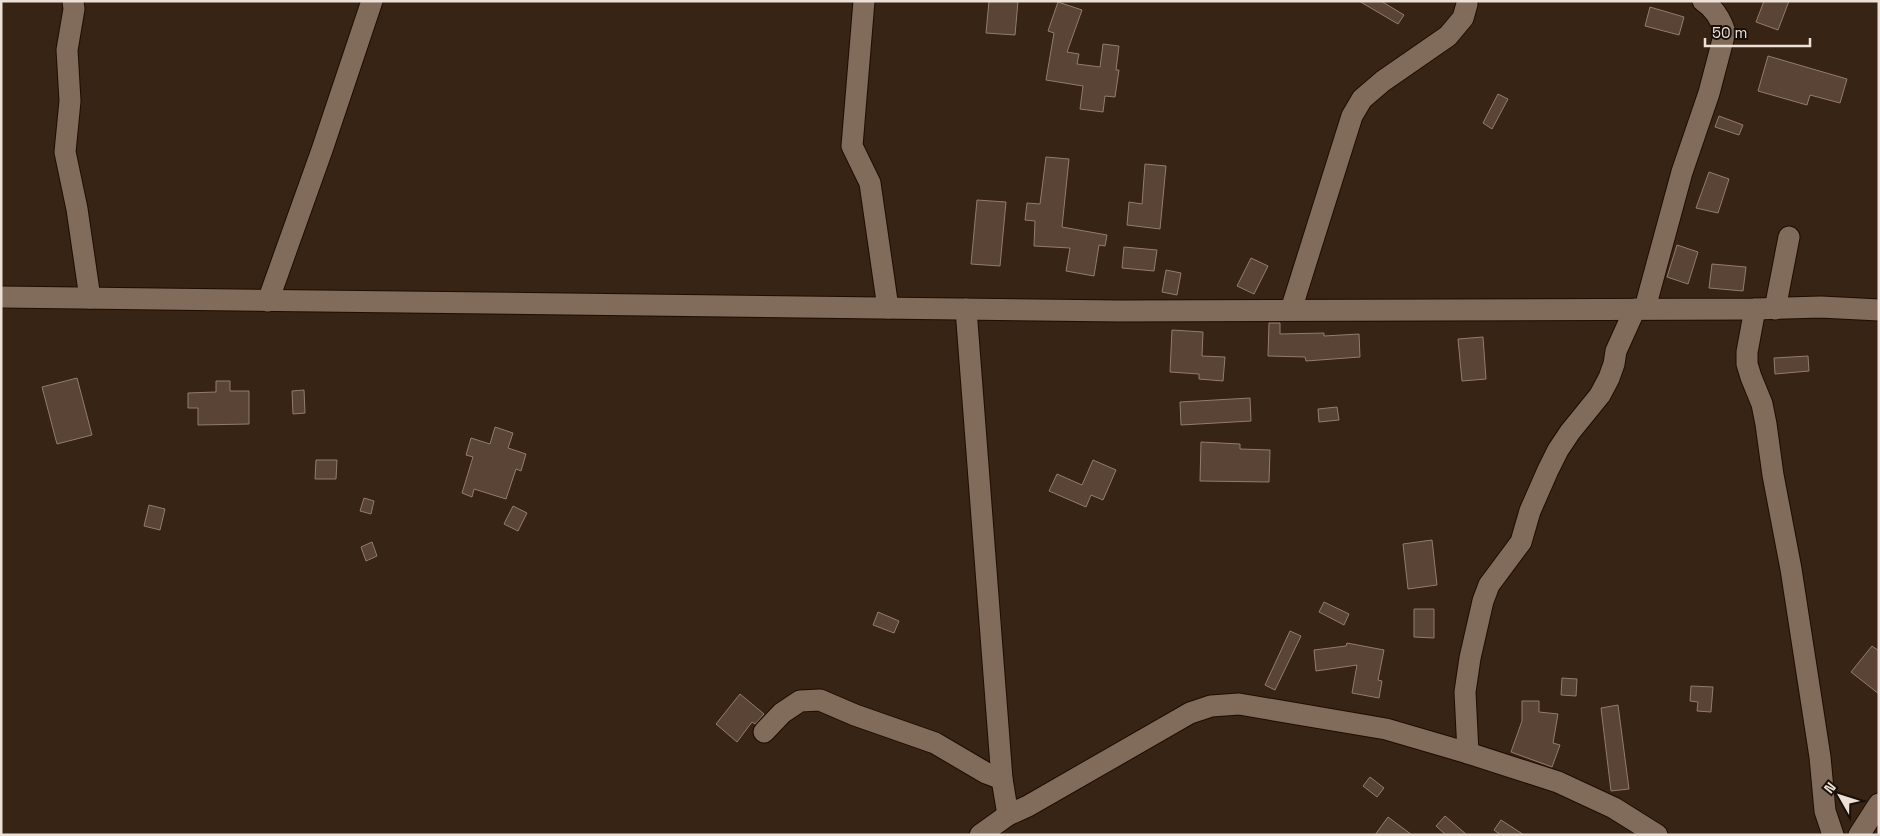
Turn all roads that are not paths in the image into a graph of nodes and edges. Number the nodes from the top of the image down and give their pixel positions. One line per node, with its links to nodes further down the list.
1 (72, 1): 8 (street)
2 (372, 1): 9 (street)
3 (864, 1): 10 (street)
4 (1703, 1): 12 (street)
5 (1467, 4): 14 (street)
6 (1789, 237): 13 (street)
7 (1, 297): 8 (street)
8 (90, 298): 9 (street)
9 (268, 301): 10 (street)
10 (888, 308): 11 (street)
11 (966, 309): 14 (street); 18 (street)
12 (1640, 309): 13 (street); 14 (street); 17 (street)
13 (1765, 309): 15 (street); 23 (street)
14 (1291, 310)
15 (1879, 310)
16 (764, 732): 18 (street)
17 (1468, 753): 20 (street); 22 (street)
18 (1002, 779): 20 (street)
19 (1879, 804): 24 (street)
20 (1008, 815): 21 (street)
21 (980, 835)
22 (1657, 835)
23 (1833, 835)
24 (1859, 835)

